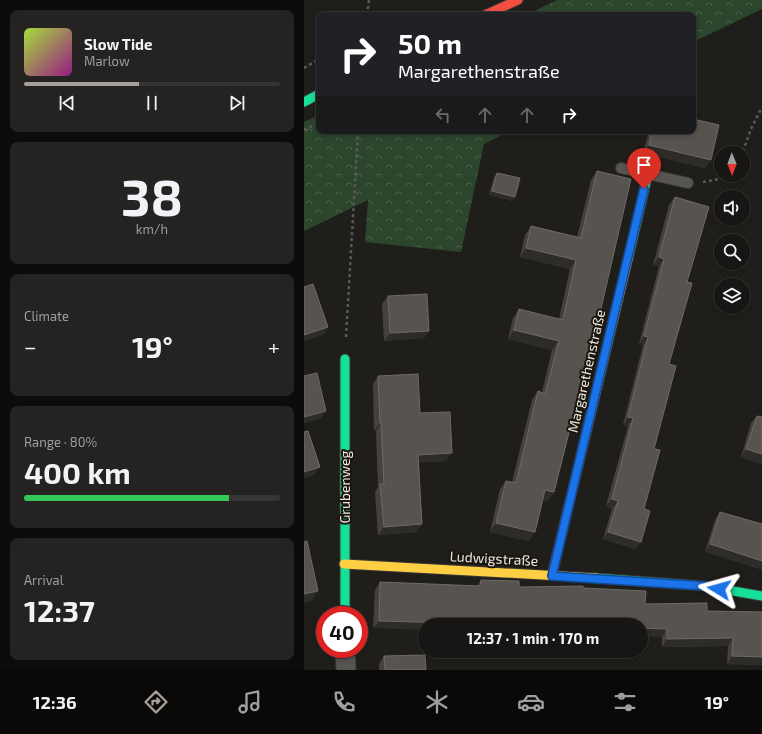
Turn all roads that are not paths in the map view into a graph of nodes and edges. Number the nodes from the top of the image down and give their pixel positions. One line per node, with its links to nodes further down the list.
1 (518, 0): 2 (street)
2 (492, 12)
3 (316, 96): 4 (street)
4 (304, 102)
5 (621, 168): 6 (lane)
6 (648, 174): 7 (lane); 10 (street, Margarethenstraße)
7 (688, 183)
8 (345, 360): 9 (street, Grubenweg)
9 (344, 564): 10 (street, Ludwigstraße); 12 (street, Grubenweg)
10 (552, 576): 11 (street, Ludwigstraße)
11 (762, 596)
12 (345, 606)
13 (345, 658): 14 (street)
14 (346, 670)

